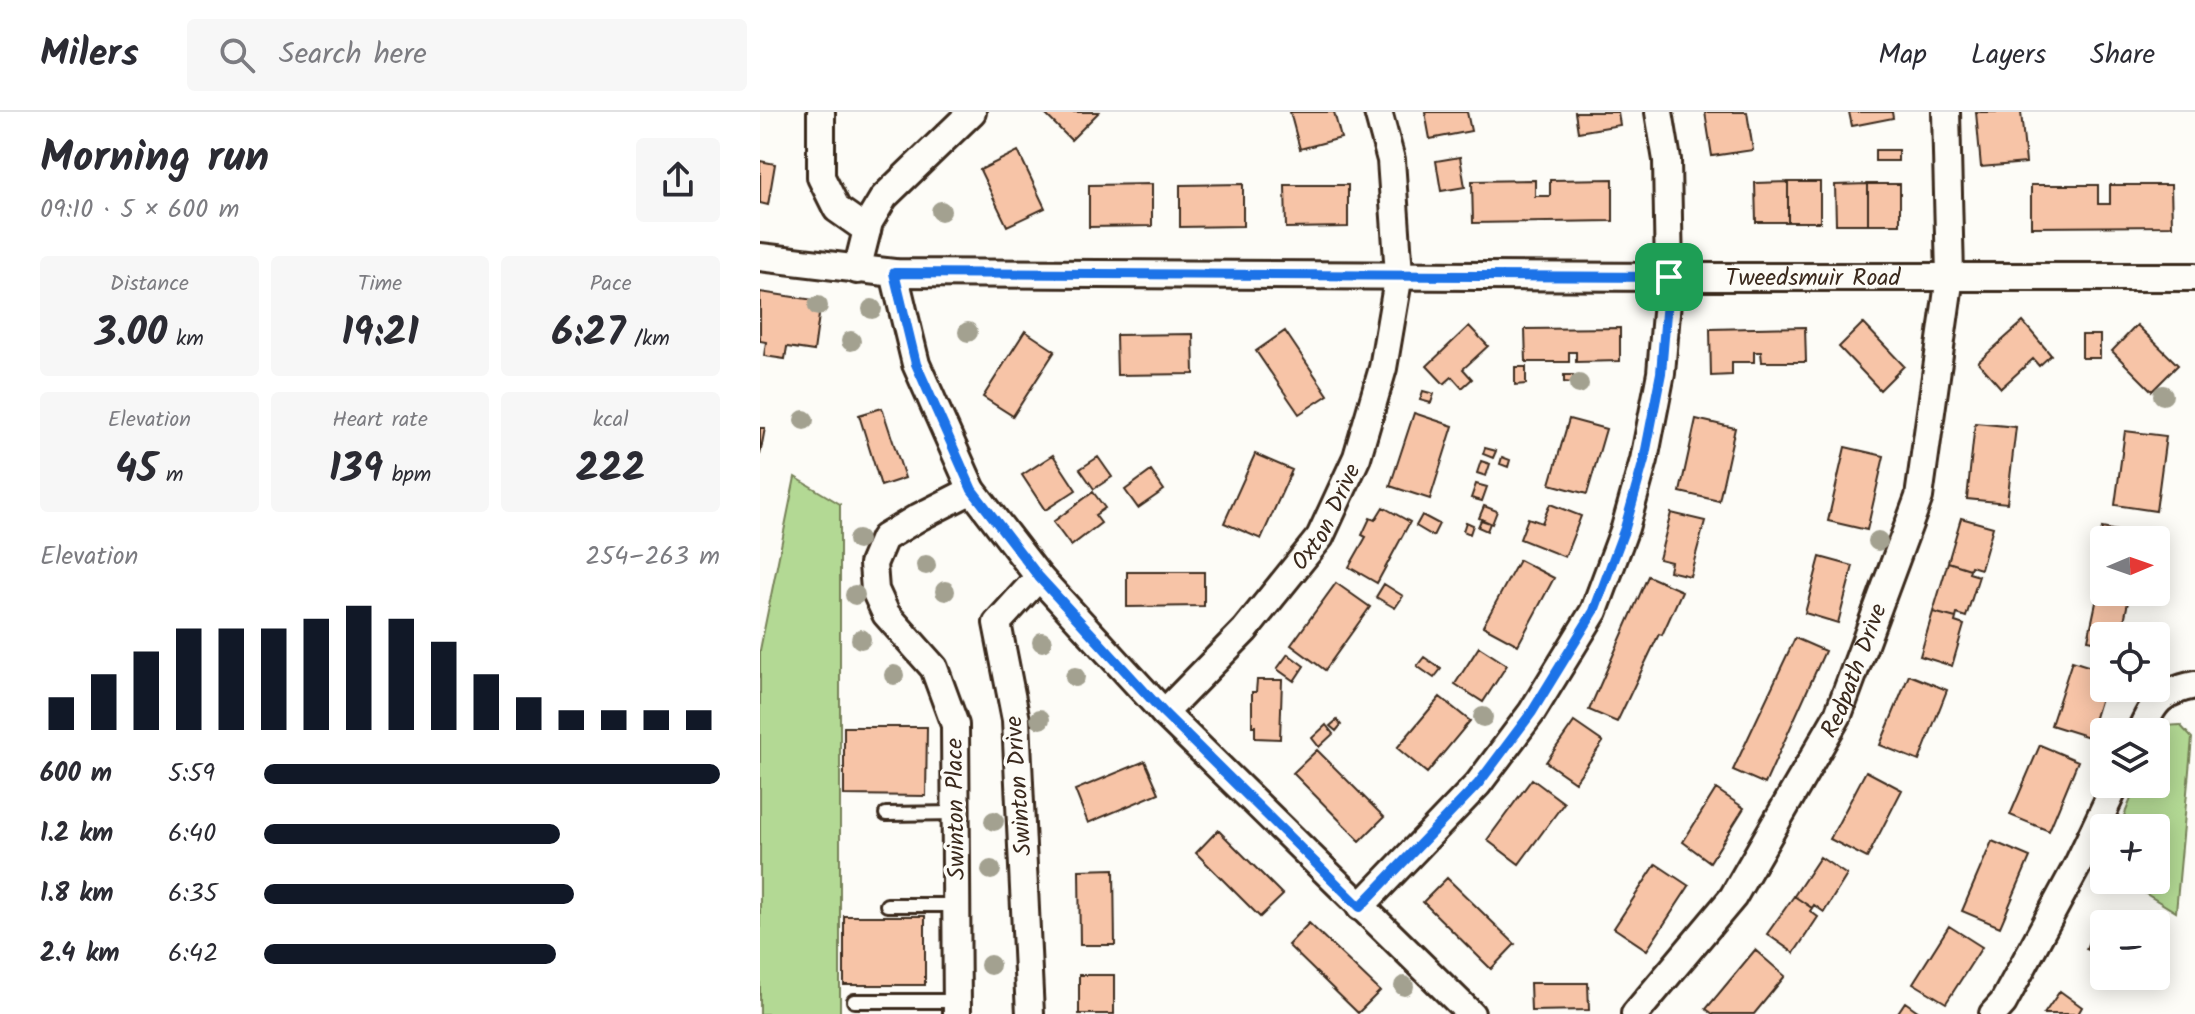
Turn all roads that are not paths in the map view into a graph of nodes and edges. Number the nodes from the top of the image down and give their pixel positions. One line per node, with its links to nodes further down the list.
1 (821, 112): 6 (street)
2 (972, 112): 6 (street)
3 (1378, 112): 10 (street, Oxton Drive)
4 (1659, 112): 12 (street)
5 (1946, 112): 11 (street, Redpath Drive)
6 (867, 230): 8 (street)
7 (760, 257): 8 (street, Tweedsmuir Road)
8 (857, 270): 9 (street, Tweedsmuir Road)
9 (894, 273): 10 (street, Tweedsmuir Road); 14 (street)
10 (1399, 274): 12 (street, Tweedsmuir Road); 17 (street, Oxton Drive)
11 (1950, 276): 12 (street, Tweedsmuir Road); 13 (street, Tweedsmuir Road); 29 (street, Redpath Drive)
12 (1669, 277): 24 (street)
13 (2195, 277)
14 (972, 490): 15 (street); 20 (street, Swinton Place)
15 (1039, 577): 17 (street); 27 (street, Swinton Drive)
16 (2195, 685): 18 (street)
17 (1164, 713): 24 (street)
18 (2147, 718)
19 (2109, 798): 30 (street)
20 (956, 813): 21 (lane); 23 (street, Swinton Place)
21 (886, 814)
22 (887, 905): 23 (lane)
23 (956, 905): 26 (street, Swinton Place)
24 (1360, 907): 28 (street)
25 (854, 1001): 26 (lane)
26 (957, 1007)
27 (1030, 1014)
28 (1471, 1014)
29 (1635, 1014)
30 (1993, 1014)

